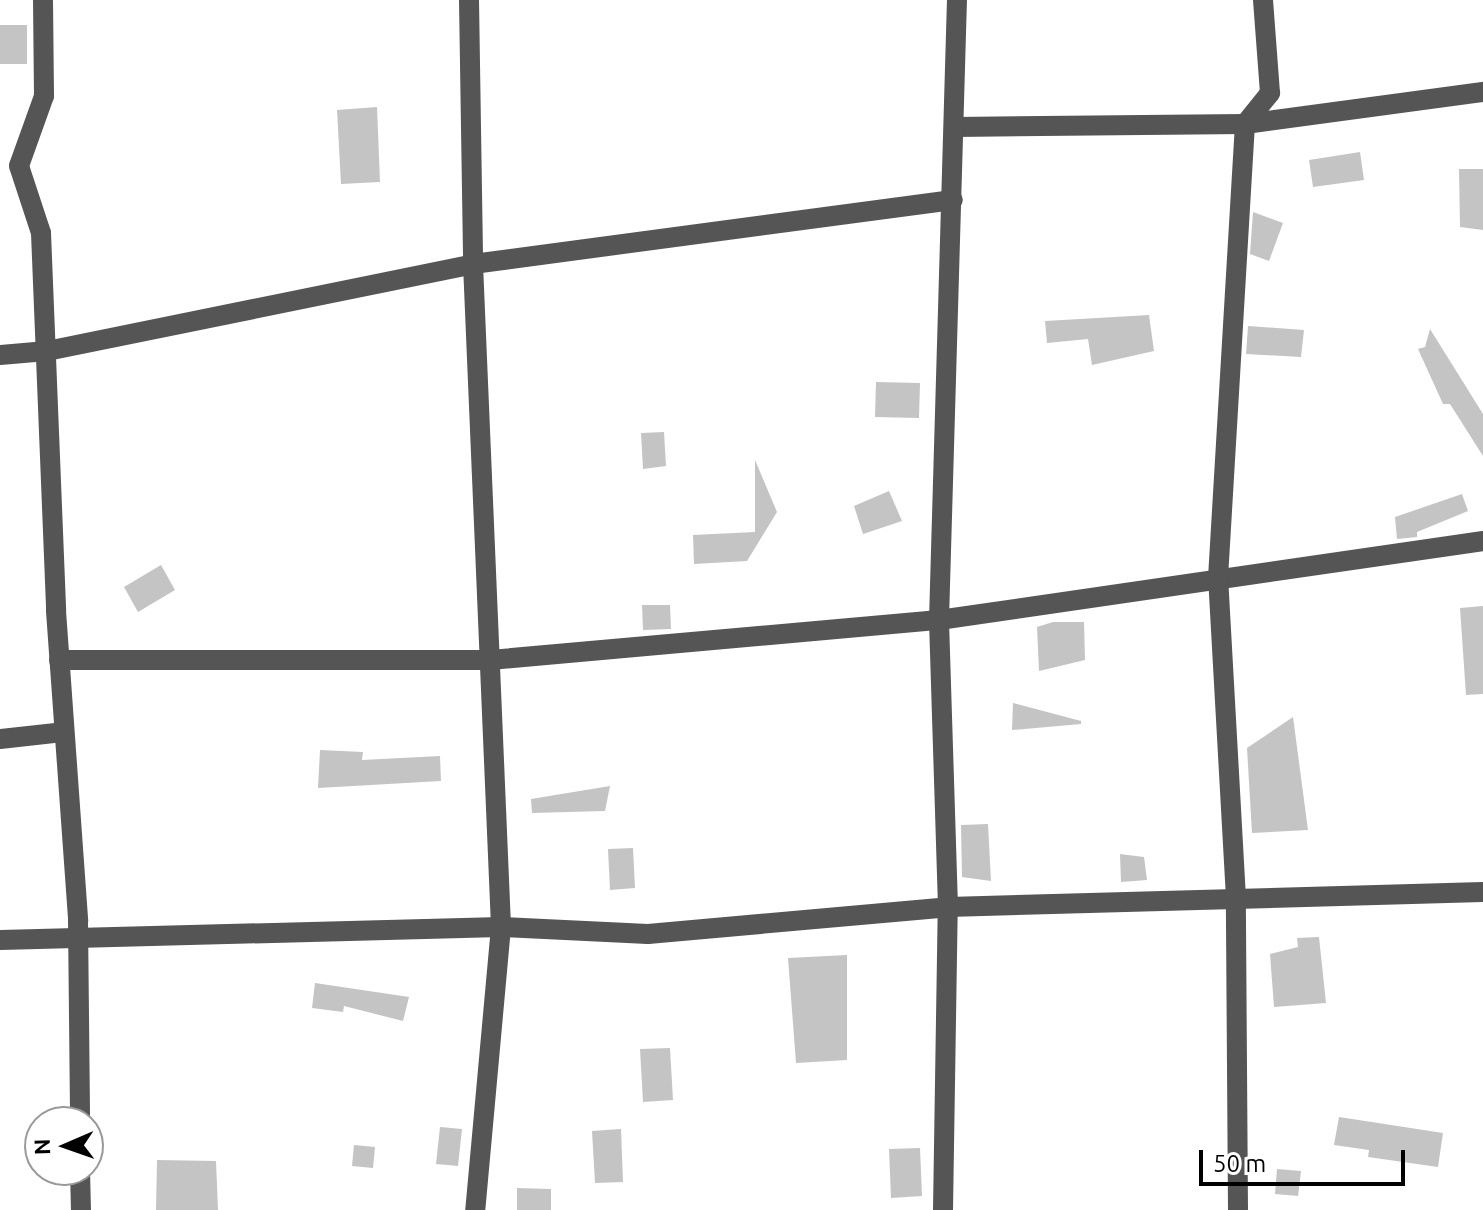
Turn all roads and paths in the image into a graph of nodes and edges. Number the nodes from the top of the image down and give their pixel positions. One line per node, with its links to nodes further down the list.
1 (43, 0): 8 (street)
2 (469, 0): 10 (street)
3 (957, 0): 7 (street)
4 (1263, 0): 6 (street)
5 (1483, 92): 6 (street)
6 (1245, 124): 7 (street); 14 (street)
7 (955, 127): 9 (street)
8 (10, 165): 11 (street)
9 (953, 200): 10 (street); 15 (street)
10 (473, 264): 11 (street); 17 (street)
11 (47, 351): 12 (street); 16 (street)
12 (0, 355)
13 (1483, 541): 14 (street)
14 (1218, 578): 15 (street); 21 (street)
15 (939, 620): 17 (street); 22 (street)
16 (59, 660): 17 (street); 18 (street)
17 (490, 660): 23 (street)
18 (63, 732): 19 (street); 24 (street)
19 (0, 739)
20 (1483, 892): 21 (street)
21 (1236, 898): 22 (street); 31 (street)
22 (948, 907): 23 (street); 30 (street)
23 (501, 927): 24 (street); 29 (street)
24 (78, 939): 25 (street); 26 (street)
25 (0, 940)
26 (80, 1106)
27 (80, 1186): 28 (street)
28 (81, 1210)
29 (475, 1210)
30 (943, 1210)
31 (1238, 1210)

